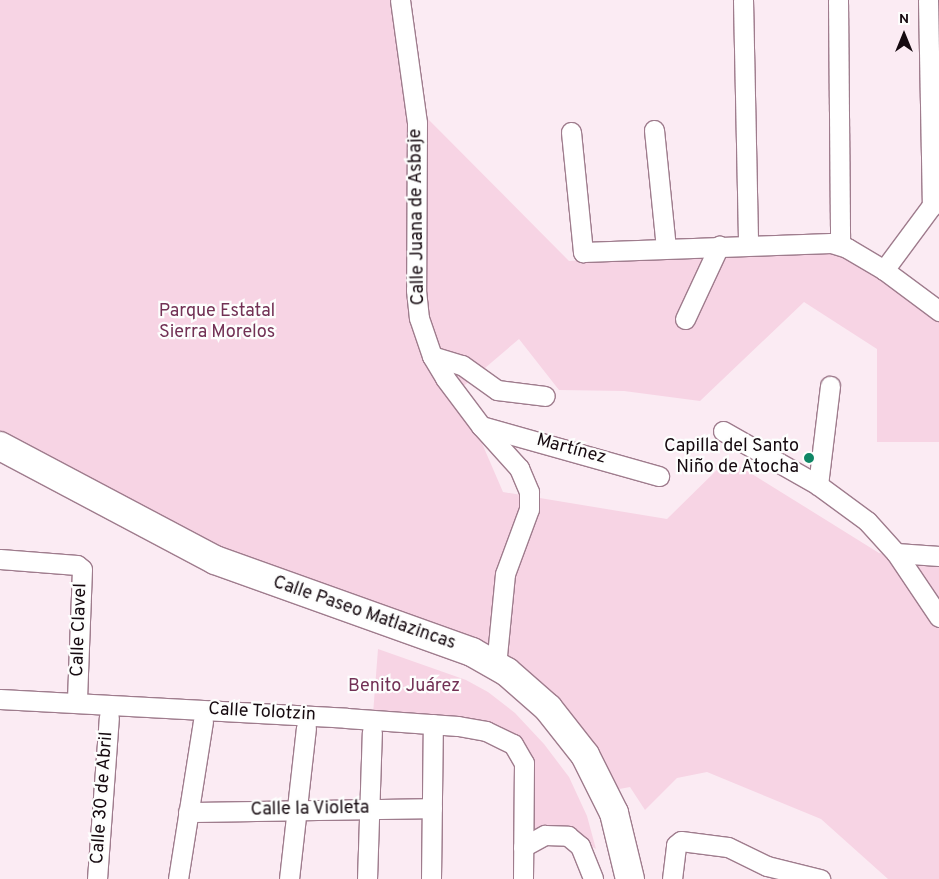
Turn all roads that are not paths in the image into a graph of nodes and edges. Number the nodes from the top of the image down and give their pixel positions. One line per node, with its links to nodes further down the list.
1 (400, 0): 15 (street, Calle Juana de Asbaje)
2 (743, 0): 8 (street)
3 (838, 0): 9 (street)
4 (928, 0): 7 (street)
5 (654, 130): 11 (street)
6 (571, 132): 11 (street)
7 (935, 201): 12 (street)
8 (748, 245): 9 (street); 10 (street)
9 (840, 245): 12 (street)
10 (719, 246): 11 (street); 14 (street)
11 (666, 248)
12 (884, 270): 13 (street)
13 (939, 312)
14 (686, 319)
15 (432, 356): 17 (street); 18 (street, Calle Juana de Asbaje)
16 (830, 386): 23 (street)
17 (545, 396)
18 (481, 426): 22 (street, Martínez); 28 (street, Calle Juana de Asbaje)
19 (723, 431): 23 (street)
20 (0, 446): 28 (highway, Calle Paseo Matlazincas)
21 (0, 464): 49 (highway, Calle Paseo Matlazincas)
22 (659, 476)
23 (818, 485): 24 (street)
24 (896, 553): 25 (street); 27 (street)
25 (939, 556)
26 (0, 560): 30 (street, Calle Clavel)
27 (939, 617)
28 (496, 665): 50 (highway, Calle Paseo Matlazincas)
29 (0, 699): 30 (street, Calle Tolotzin)
30 (77, 702): 35 (street, Calle Tolotzin)
31 (0, 712): 32 (street, Calle Tolotzin)
32 (109, 717): 33 (street, Calle Tolotzin); 42 (street, Calle 30 de Abril)
33 (203, 721): 34 (street, Calle Tolotzin); 40 (street)
34 (306, 728): 36 (street, Calle Tolotzin); 38 (street)
35 (433, 730): 36 (street, Calle Tolotzin); 37 (street); 41 (street, Calle Tolotzin)
36 (372, 732): 39 (street)
37 (432, 808): 39 (street, Calle la Violeta); 46 (street)
38 (299, 810): 39 (street, Calle la Violeta); 40 (street, Calle la Violeta); 44 (street)
39 (370, 810): 45 (street)
40 (188, 812): 43 (street)
41 (523, 846): 47 (street); 48 (street)
42 (97, 879)
43 (178, 879)
44 (289, 879)
45 (367, 879)
46 (432, 879)
47 (523, 879)
48 (593, 879)
49 (612, 879)
50 (630, 879)
51 (672, 879): 52 (street)
52 (820, 879)

